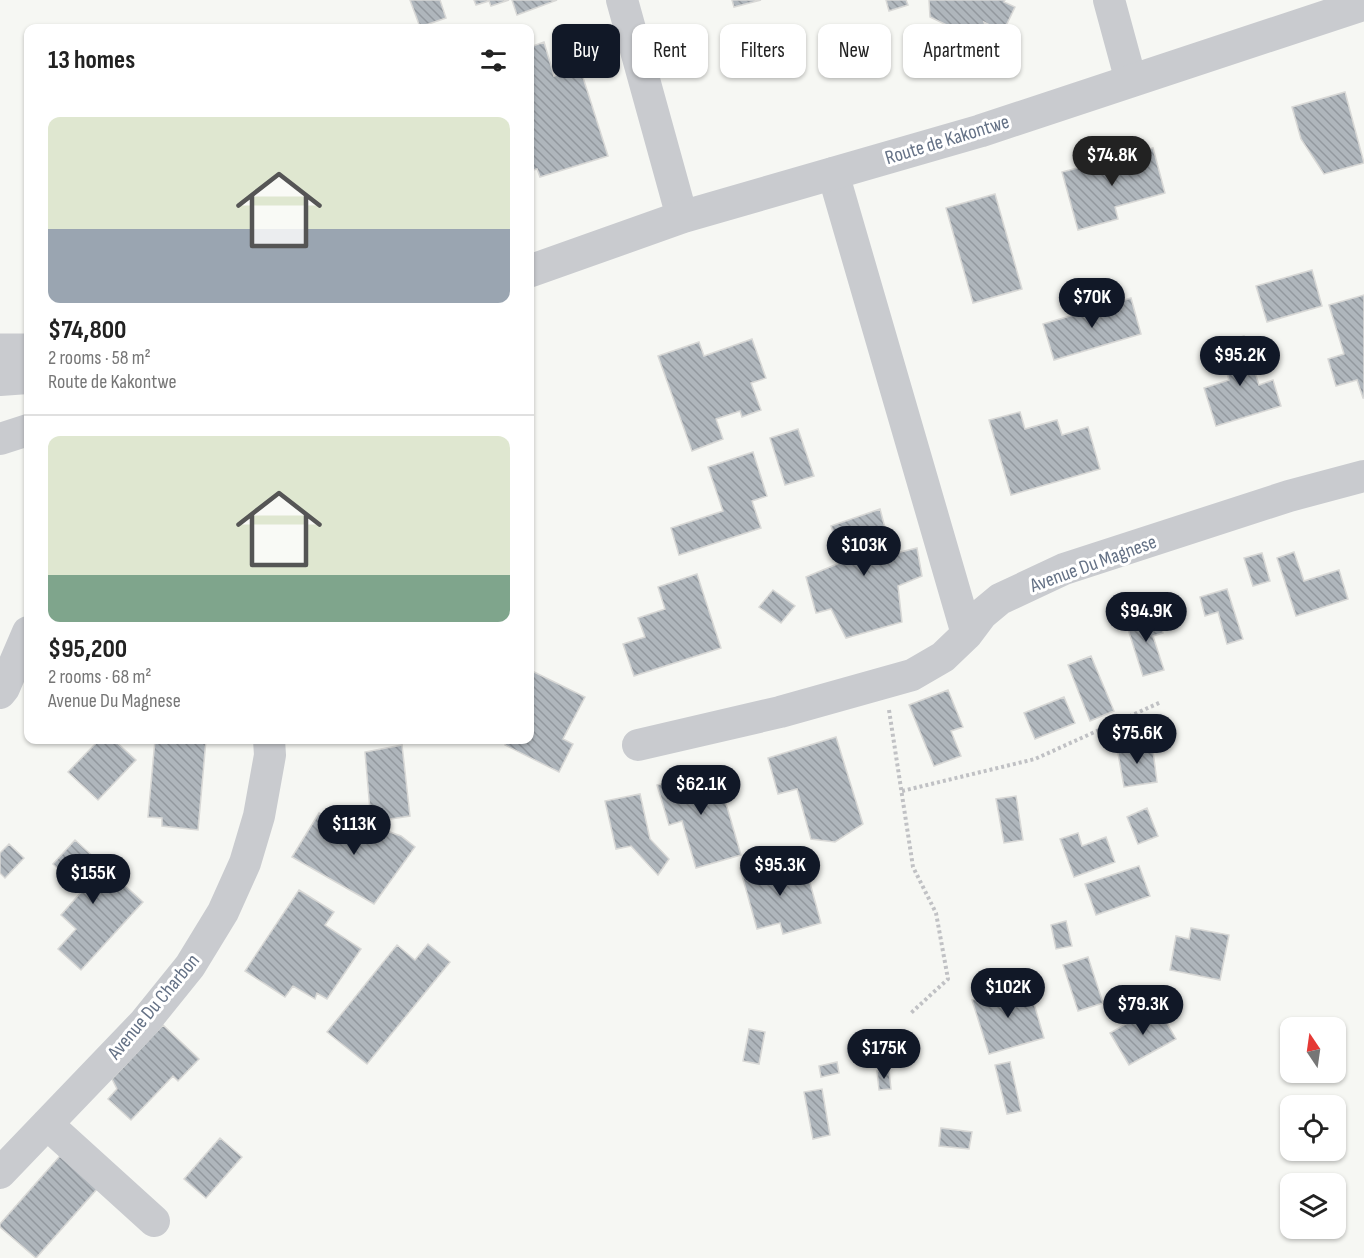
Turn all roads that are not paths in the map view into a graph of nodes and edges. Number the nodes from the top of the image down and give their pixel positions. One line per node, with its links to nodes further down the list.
1 (622, 0): 6 (street)
2 (1109, 0): 4 (street)
3 (1364, 4): 4 (street, Route de Kakontwe)
4 (1131, 81): 5 (street, Route de Kakontwe)
5 (833, 173): 6 (street, Route de Kakontwe); 15 (street)
6 (682, 217): 7 (street, Route de Kakontwe)
7 (534, 270)
8 (0, 350): 9 (street)
9 (24, 350)
10 (24, 378): 11 (street)
11 (0, 380)
12 (24, 431): 13 (street)
13 (0, 439)
14 (1364, 476): 15 (street, Avenue Du Magnese)
15 (966, 634): 19 (street, Avenue Du Magnese)
16 (24, 641): 17 (street)
17 (0, 693)
18 (269, 744): 20 (street, Avenue Du Charbon)
19 (638, 745)
20 (47, 1124): 21 (street, Avenue Du Charbon); 22 (street)
21 (0, 1173)
22 (154, 1221)

